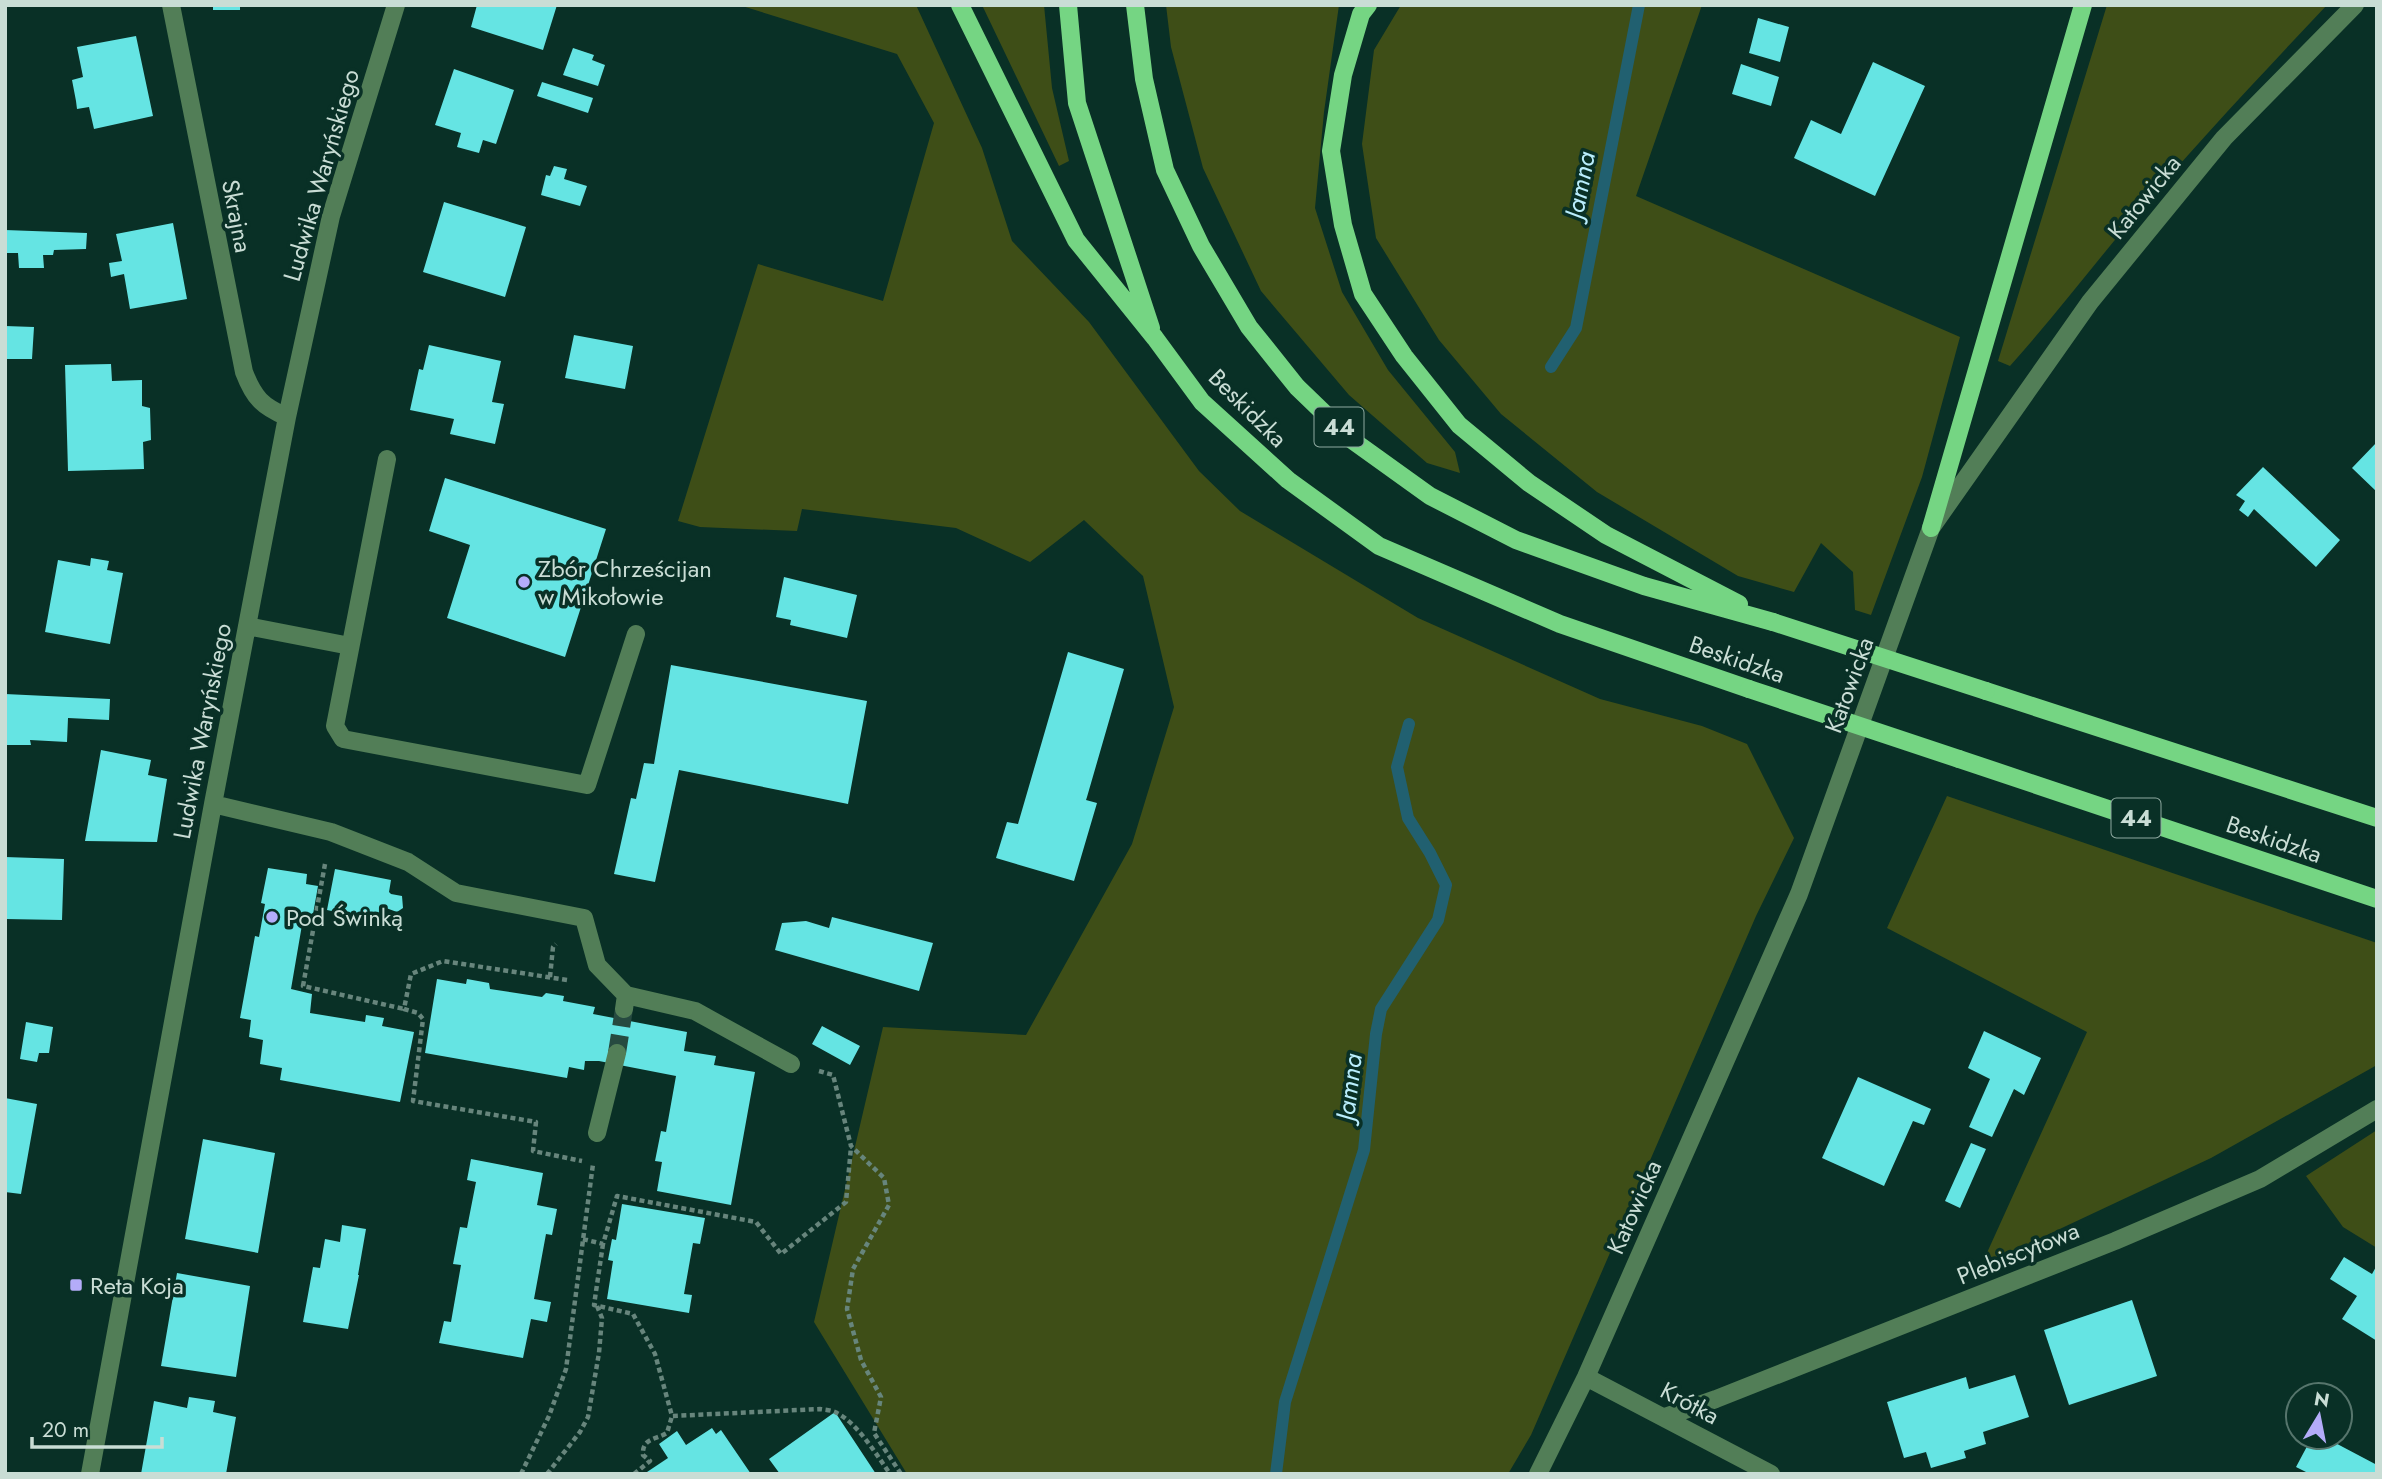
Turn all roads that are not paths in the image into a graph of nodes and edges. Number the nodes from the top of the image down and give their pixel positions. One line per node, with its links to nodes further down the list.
1 (171, 5): 10 (street, Skrajna)
2 (396, 5): 10 (street, Ludwika Waryńskiego)
3 (960, 5): 9 (main road, 44)
4 (1068, 5): 9 (main road)
5 (1135, 5): 13 (main road, 44)
6 (1368, 5): 13 (main road)
7 (2083, 5): 12 (main road)
8 (2355, 5): 12 (street, Katowicka)
9 (1155, 338): 19 (main road, Beskidzka / 44, bridge)
10 (287, 416): 14 (street, Ludwika Waryńskiego)
11 (387, 459): 16 (street)
12 (1931, 528): 24 (street, Katowicka)
13 (1773, 622): 18 (main road, Beskidzka / 44, bridge)
14 (247, 626): 16 (street); 17 (street, Ludwika Waryńskiego)
15 (636, 634): 16 (street)
16 (350, 646)
17 (213, 804): 21 (street); 26 (street, Ludwika Waryńskiego)
18 (2377, 818)
19 (2377, 899)
20 (617, 1053): 23 (street)
21 (791, 1064)
22 (2377, 1109): 25 (street, Plebiscytowa)
23 (597, 1133)
24 (1586, 1377): 25 (street, Krótka); 27 (street, Katowicka)
25 (1665, 1417): 28 (street, Krótka)
26 (90, 1474)
27 (1538, 1474)
28 (1771, 1474)

